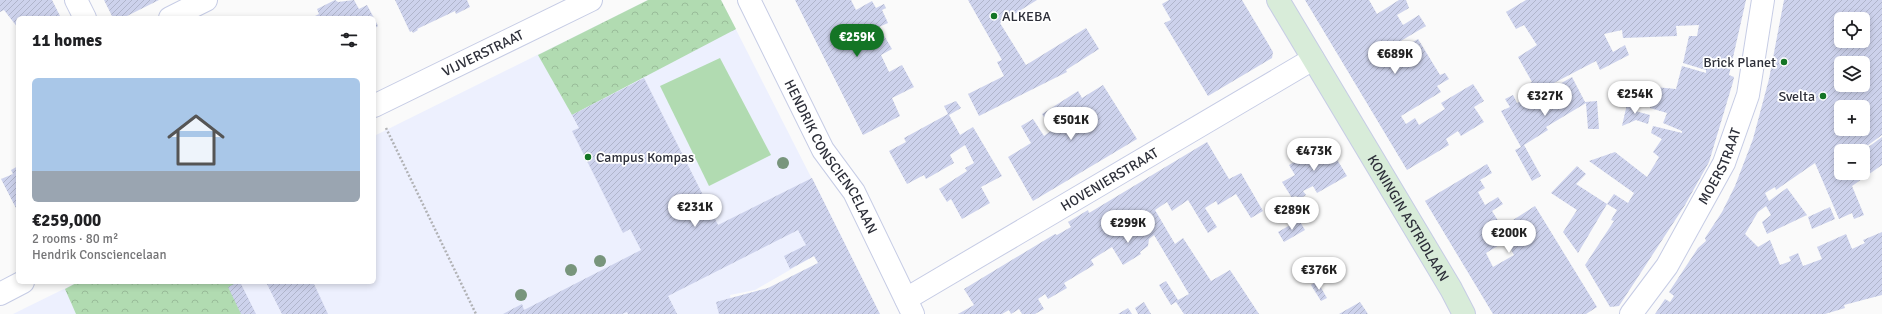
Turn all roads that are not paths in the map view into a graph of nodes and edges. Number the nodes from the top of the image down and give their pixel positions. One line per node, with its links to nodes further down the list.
1 (76, 0): 7 (street)
2 (206, 0): 8 (street)
3 (591, 0): 10 (street, VIJVERSTRAAT)
4 (749, 0): 13 (street, HENDRIK CONSCIENCELAAN)
5 (1278, 0): 9 (main road, KONINGIN ASTRIDLAAN)
6 (1763, 0): 15 (street, MOERSTRAAT)
7 (84, 16)
8 (174, 16)
9 (1313, 59): 13 (street, HOVENIERSTRAAT); 14 (main road, KONINGIN ASTRIDLAAN)
10 (376, 106)
11 (19, 284): 12 (street)
12 (0, 294)
13 (909, 306)
14 (1464, 314)
15 (1631, 314)

